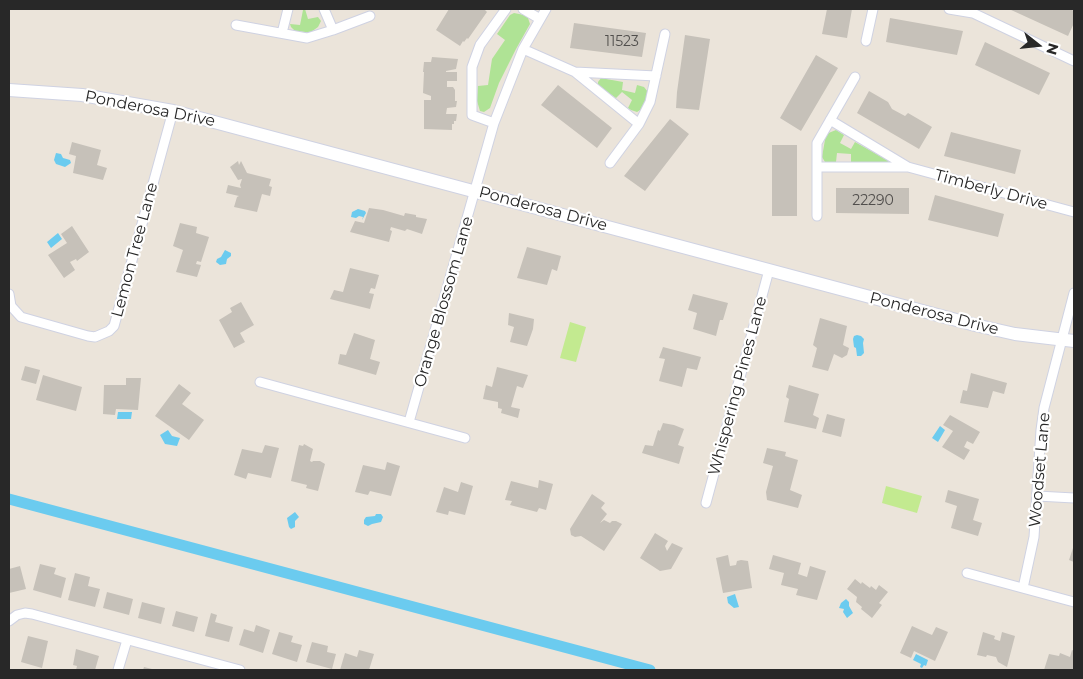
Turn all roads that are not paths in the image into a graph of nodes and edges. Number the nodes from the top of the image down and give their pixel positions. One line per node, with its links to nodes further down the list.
1 (288, 9): 13 (street)
2 (324, 9): 12 (street)
3 (506, 9): 24 (street)
4 (523, 9): 10 (street)
5 (546, 9): 10 (street, Orange Blossom Lane)
6 (873, 9): 15 (street)
7 (950, 9): 8 (street)
8 (970, 11): 17 (street)
9 (370, 16): 12 (street)
10 (540, 19): 16 (street, Orange Blossom Lane)
11 (236, 25): 13 (street)
12 (332, 30): 13 (street)
13 (282, 33)
14 (665, 34): 19 (street)
15 (866, 41)
16 (523, 49): 18 (street); 24 (street, Orange Blossom Lane)
17 (1074, 61)
18 (575, 72): 19 (street); 25 (street)
19 (656, 76): 25 (street)
20 (855, 77): 23 (street)
21 (9, 90): 22 (street, Ponderosa Drive)
22 (173, 111): 29 (street, Ponderosa Drive); 34 (street, Lemon Tree Lane)
23 (830, 120): 27 (street); 28 (street, Timberly Drive)
24 (494, 123): 29 (street, Orange Blossom Lane)
25 (639, 124): 26 (street)
26 (610, 163)
27 (817, 167): 28 (street, Timberly Drive); 31 (street)
28 (908, 167): 30 (street, Timberly Drive)
29 (476, 191): 32 (street, Ponderosa Drive); 37 (street, Orange Blossom Lane)
30 (1074, 212)
31 (817, 216)
32 (769, 270): 35 (street, Ponderosa Drive); 41 (street, Whispering Pines Lane)
33 (1074, 293): 35 (street, Woodset Lane)
34 (9, 294)
35 (1068, 341): 39 (street, Woodset Lane)
36 (260, 382): 37 (street)
37 (409, 422): 38 (street)
38 (465, 438)
39 (1037, 496): 40 (street); 43 (street, Woodset Lane)
40 (1074, 498)
41 (706, 503)
42 (967, 573): 43 (street)
43 (1023, 588): 44 (street)
44 (1074, 602)
45 (9, 621): 46 (street)
46 (127, 640): 47 (street); 48 (street)
47 (118, 670)
48 (240, 670)

